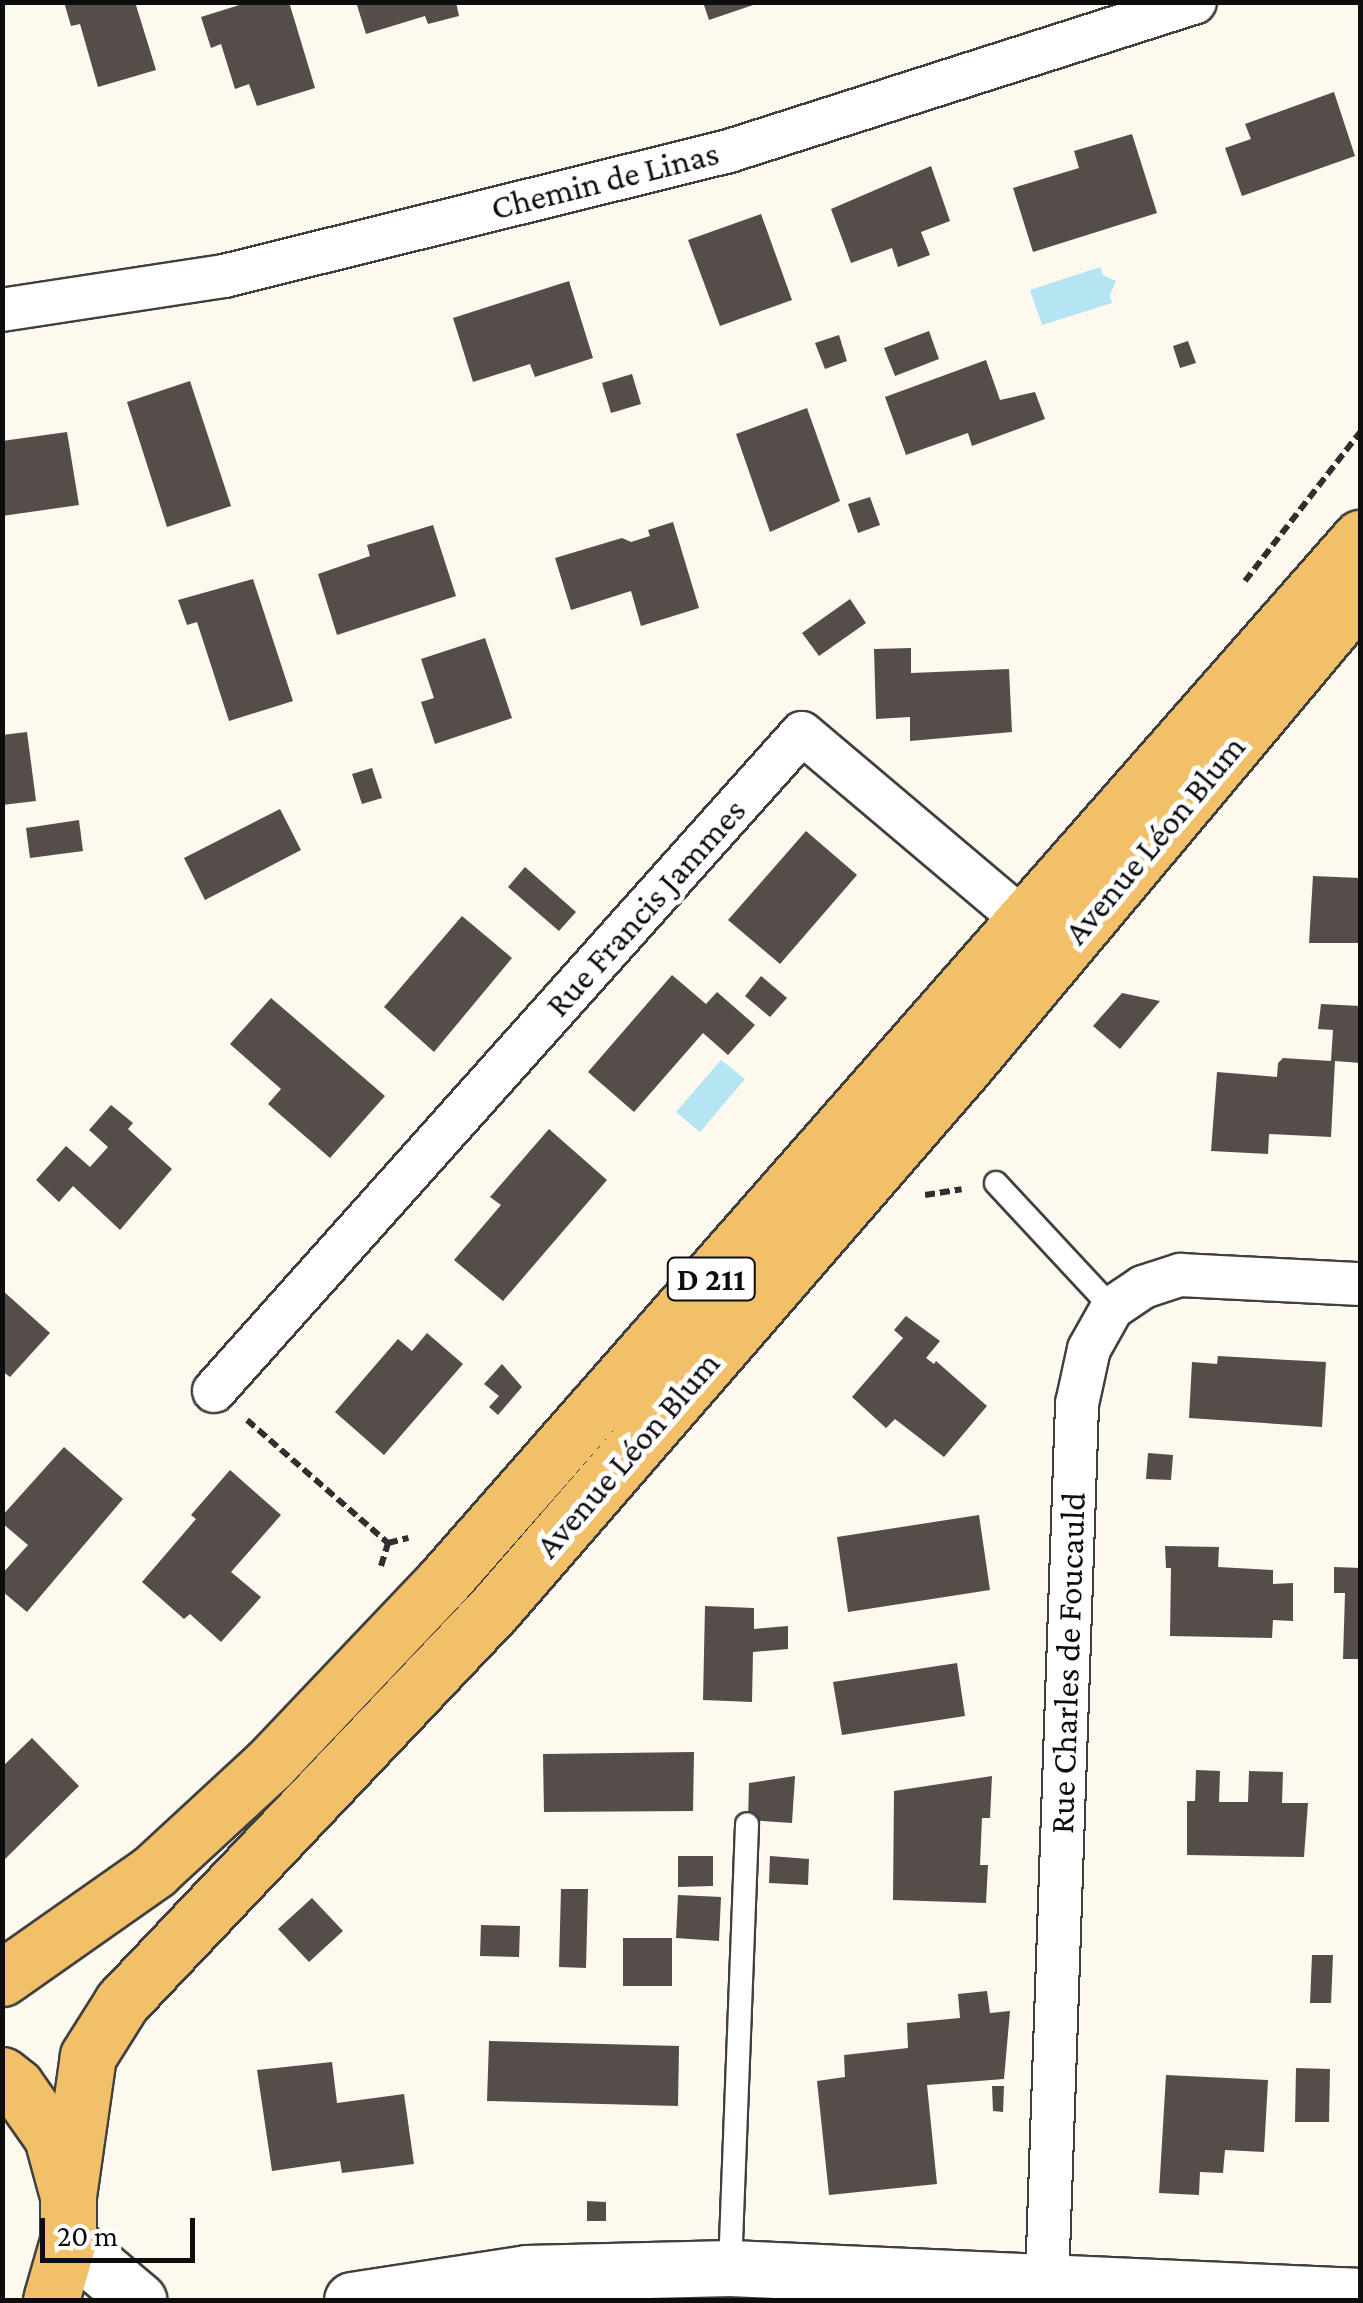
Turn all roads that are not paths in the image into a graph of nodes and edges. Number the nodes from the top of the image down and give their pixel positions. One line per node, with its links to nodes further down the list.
1 (1194, 2): 2 (street, Chemin de Linas)
2 (2, 310)
3 (1360, 538): 5 (main road, Avenue Léon Blum / D 211)
4 (1360, 594): 6 (main road, Avenue Léon Blum / D 211)
5 (1022, 920): 6 (street); 10 (street, Rue Francis Jammes); 12 (main road, Avenue Léon Blum / D 211)
6 (987, 1040): 14 (main road, Avenue Léon Blum / D 211)
7 (996, 1183): 9 (lane)
8 (1360, 1284): 9 (street)
9 (1112, 1308): 16 (street, Rue Charles de Foucauld)
10 (214, 1391)
11 (747, 1824): 15 (lane)
12 (2, 1978)
13 (2, 2076): 14 (main road)
14 (68, 2218): 18 (main road, Avenue Léon Blum); 19 (street)
15 (730, 2268): 16 (street); 20 (street)
16 (1047, 2282): 17 (street)
17 (1360, 2296)
18 (51, 2300)
19 (138, 2300)
20 (352, 2300)

